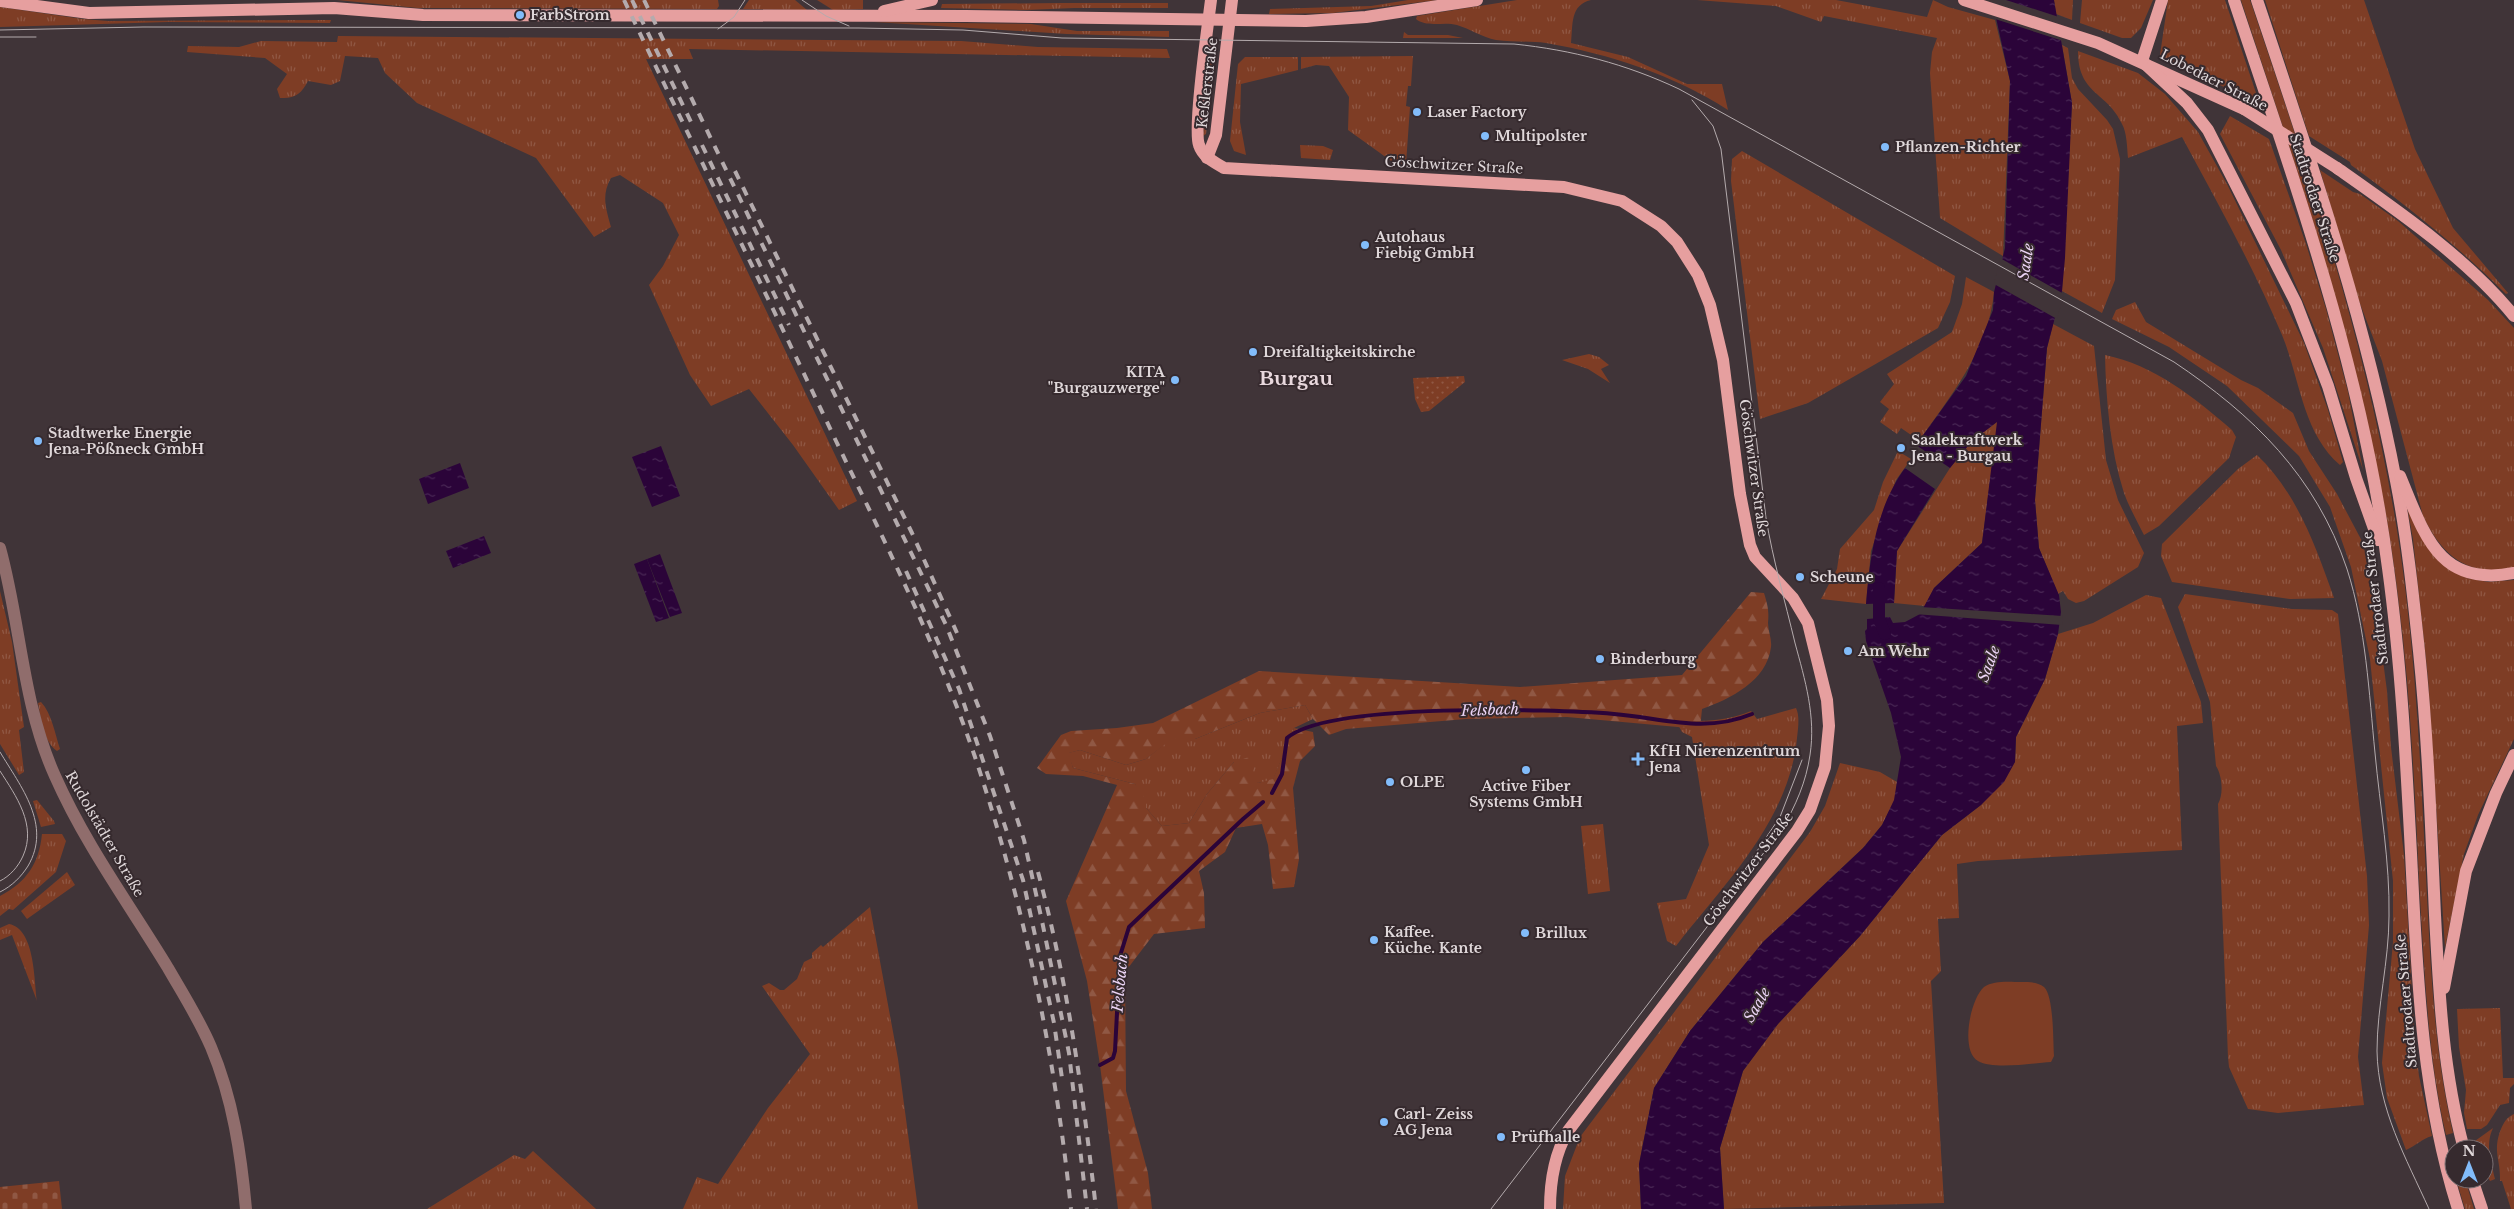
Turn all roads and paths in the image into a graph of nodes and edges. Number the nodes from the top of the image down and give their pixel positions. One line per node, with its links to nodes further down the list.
1 (932, 0): 10 (main road)
2 (1211, 0): 11 (main road, Keßlerstraße)
3 (1232, 0): 12 (main road, Keßlerstraße)
4 (1477, 0): 12 (main road)
5 (1964, 0): 13 (main road, Lobedaer Straße)
6 (2162, 0): 13 (main road)
7 (2234, 0): 18 (main road, Stadtrodaer Straße)
8 (2257, 0): 16 (main road, Stadtrodaer Straße)
9 (0, 1): 10 (main road)
10 (867, 16): 11 (main road)
11 (1209, 20): 12 (main road); 14 (main road, Keßlerstraße)
12 (1229, 20): 14 (main road, Keßlerstraße)
13 (2142, 62): 15 (main road, Lobedaer Straße, bridge); 18 (main road)
14 (1207, 158): 25 (main road, Göschwitzer Straße)
15 (2514, 316)
16 (2389, 448): 19 (main road); 21 (main road, Stadtrodaer Straße)
17 (0, 548): 24 (street, Rudolstädter Straße)
18 (2388, 568): 26 (main road, Stadtrodaer Straße)
19 (2514, 573)
20 (2514, 755): 21 (main road)
21 (2441, 1008): 22 (main road, Stadtrodaer Straße)
22 (2462, 1139)
23 (2475, 1189): 27 (main road)
24 (246, 1209)
25 (1550, 1209)
26 (2458, 1209)
27 (2482, 1209)

